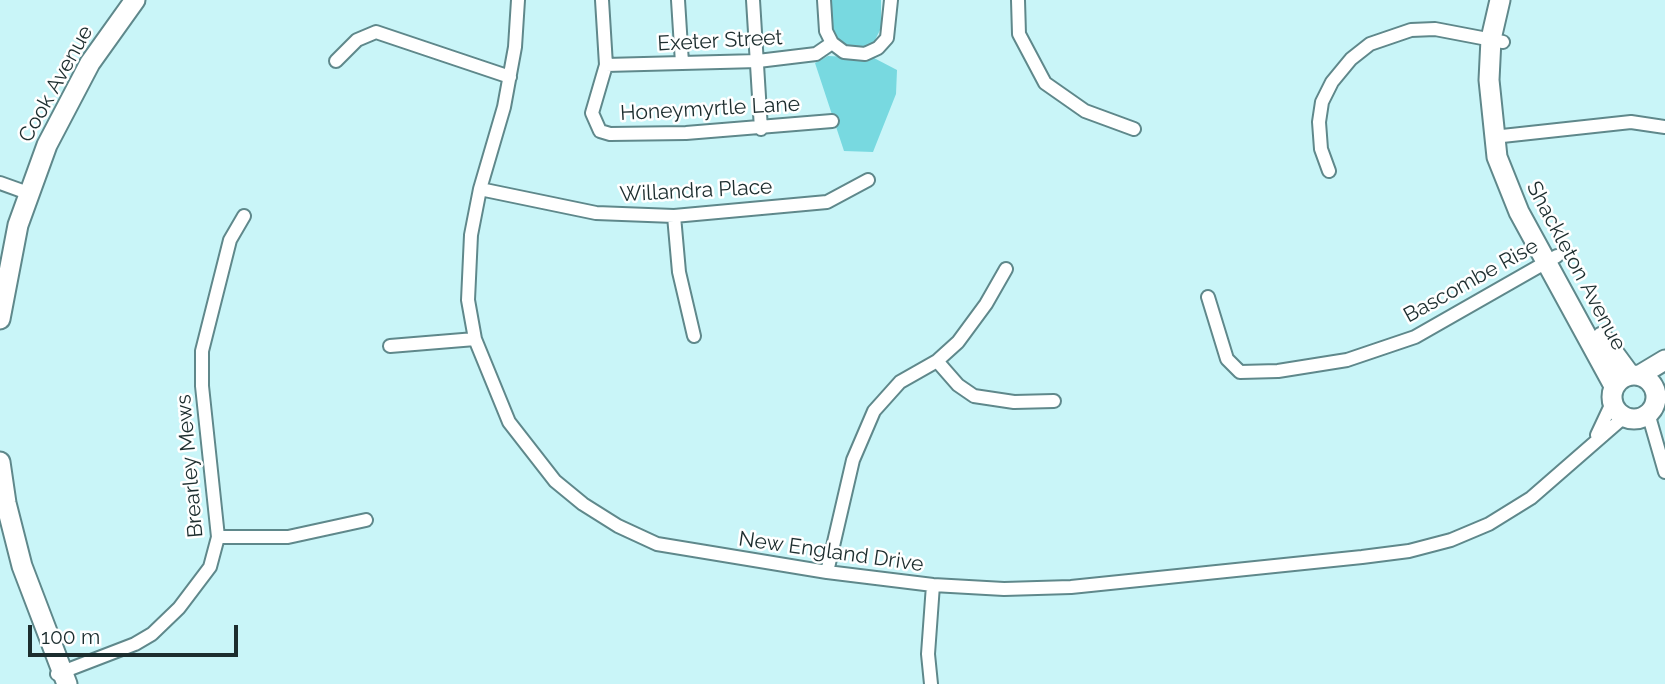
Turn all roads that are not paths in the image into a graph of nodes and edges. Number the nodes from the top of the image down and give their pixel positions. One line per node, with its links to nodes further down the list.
1 (125, 0): 28 (street, Cook Avenue)
2 (135, 0): 28 (street, Cook Avenue)
3 (518, 0): 18 (street, New England Drive)
4 (602, 0): 17 (street, Honeymyrtle Lane)
5 (678, 0): 16 (street)
6 (753, 0): 15 (street)
7 (824, 0): 13 (street)
8 (891, 0): 13 (street)
9 (1018, 0): 22 (street)
10 (1500, 0): 12 (street, Shackleton Avenue)
11 (1512, 0): 12 (street, Shackleton Avenue)
12 (1497, 40): 23 (street, Shackleton Avenue); 24 (street)
13 (832, 43): 15 (street, Exeter Street)
14 (335, 61): 18 (street)
15 (758, 61): 16 (street, Exeter Street); 21 (street)
16 (682, 64): 17 (street, Exeter Street)
17 (606, 65): 21 (street, Honeymyrtle Lane)
18 (510, 78): 27 (street, New England Drive)
19 (832, 121): 21 (street, Honeymyrtle Lane)
20 (1665, 127): 23 (street)
21 (761, 129)
22 (1134, 129)
23 (1500, 137): 31 (street, Shackleton Avenue)
24 (1329, 171)
25 (868, 180): 30 (street, Willandra Place)
26 (0, 183): 28 (street)
27 (480, 190): 30 (street, Willandra Place); 37 (street, New England Drive)
28 (23, 191): 32 (street, Cook Avenue); 35 (street, Cook Avenue)
29 (244, 216): 47 (street, Brearley Mews)
30 (674, 216): 36 (street)
31 (1552, 259): 34 (street, Bascombe Rise); 41 (street, Shackleton Avenue)
32 (0, 261)
33 (1006, 269): 40 (street)
34 (1208, 297)
35 (0, 319)
36 (694, 336)
37 (475, 339): 38 (street); 48 (street, New England Drive)
38 (390, 346)
39 (1665, 360): 41 (street)
40 (937, 361): 42 (street); 48 (street)
41 (1636, 394): 44 (street); 49 (street, New England Drive)
42 (1054, 401)
43 (0, 462): 50 (street)
44 (1665, 472)
45 (0, 516): 50 (street)
46 (366, 520): 47 (street)
47 (218, 537): 50 (street, Brearley Mews)
48 (827, 572): 49 (street, New England Drive)
49 (933, 585): 51 (street)
50 (61, 679)
51 (931, 684)

